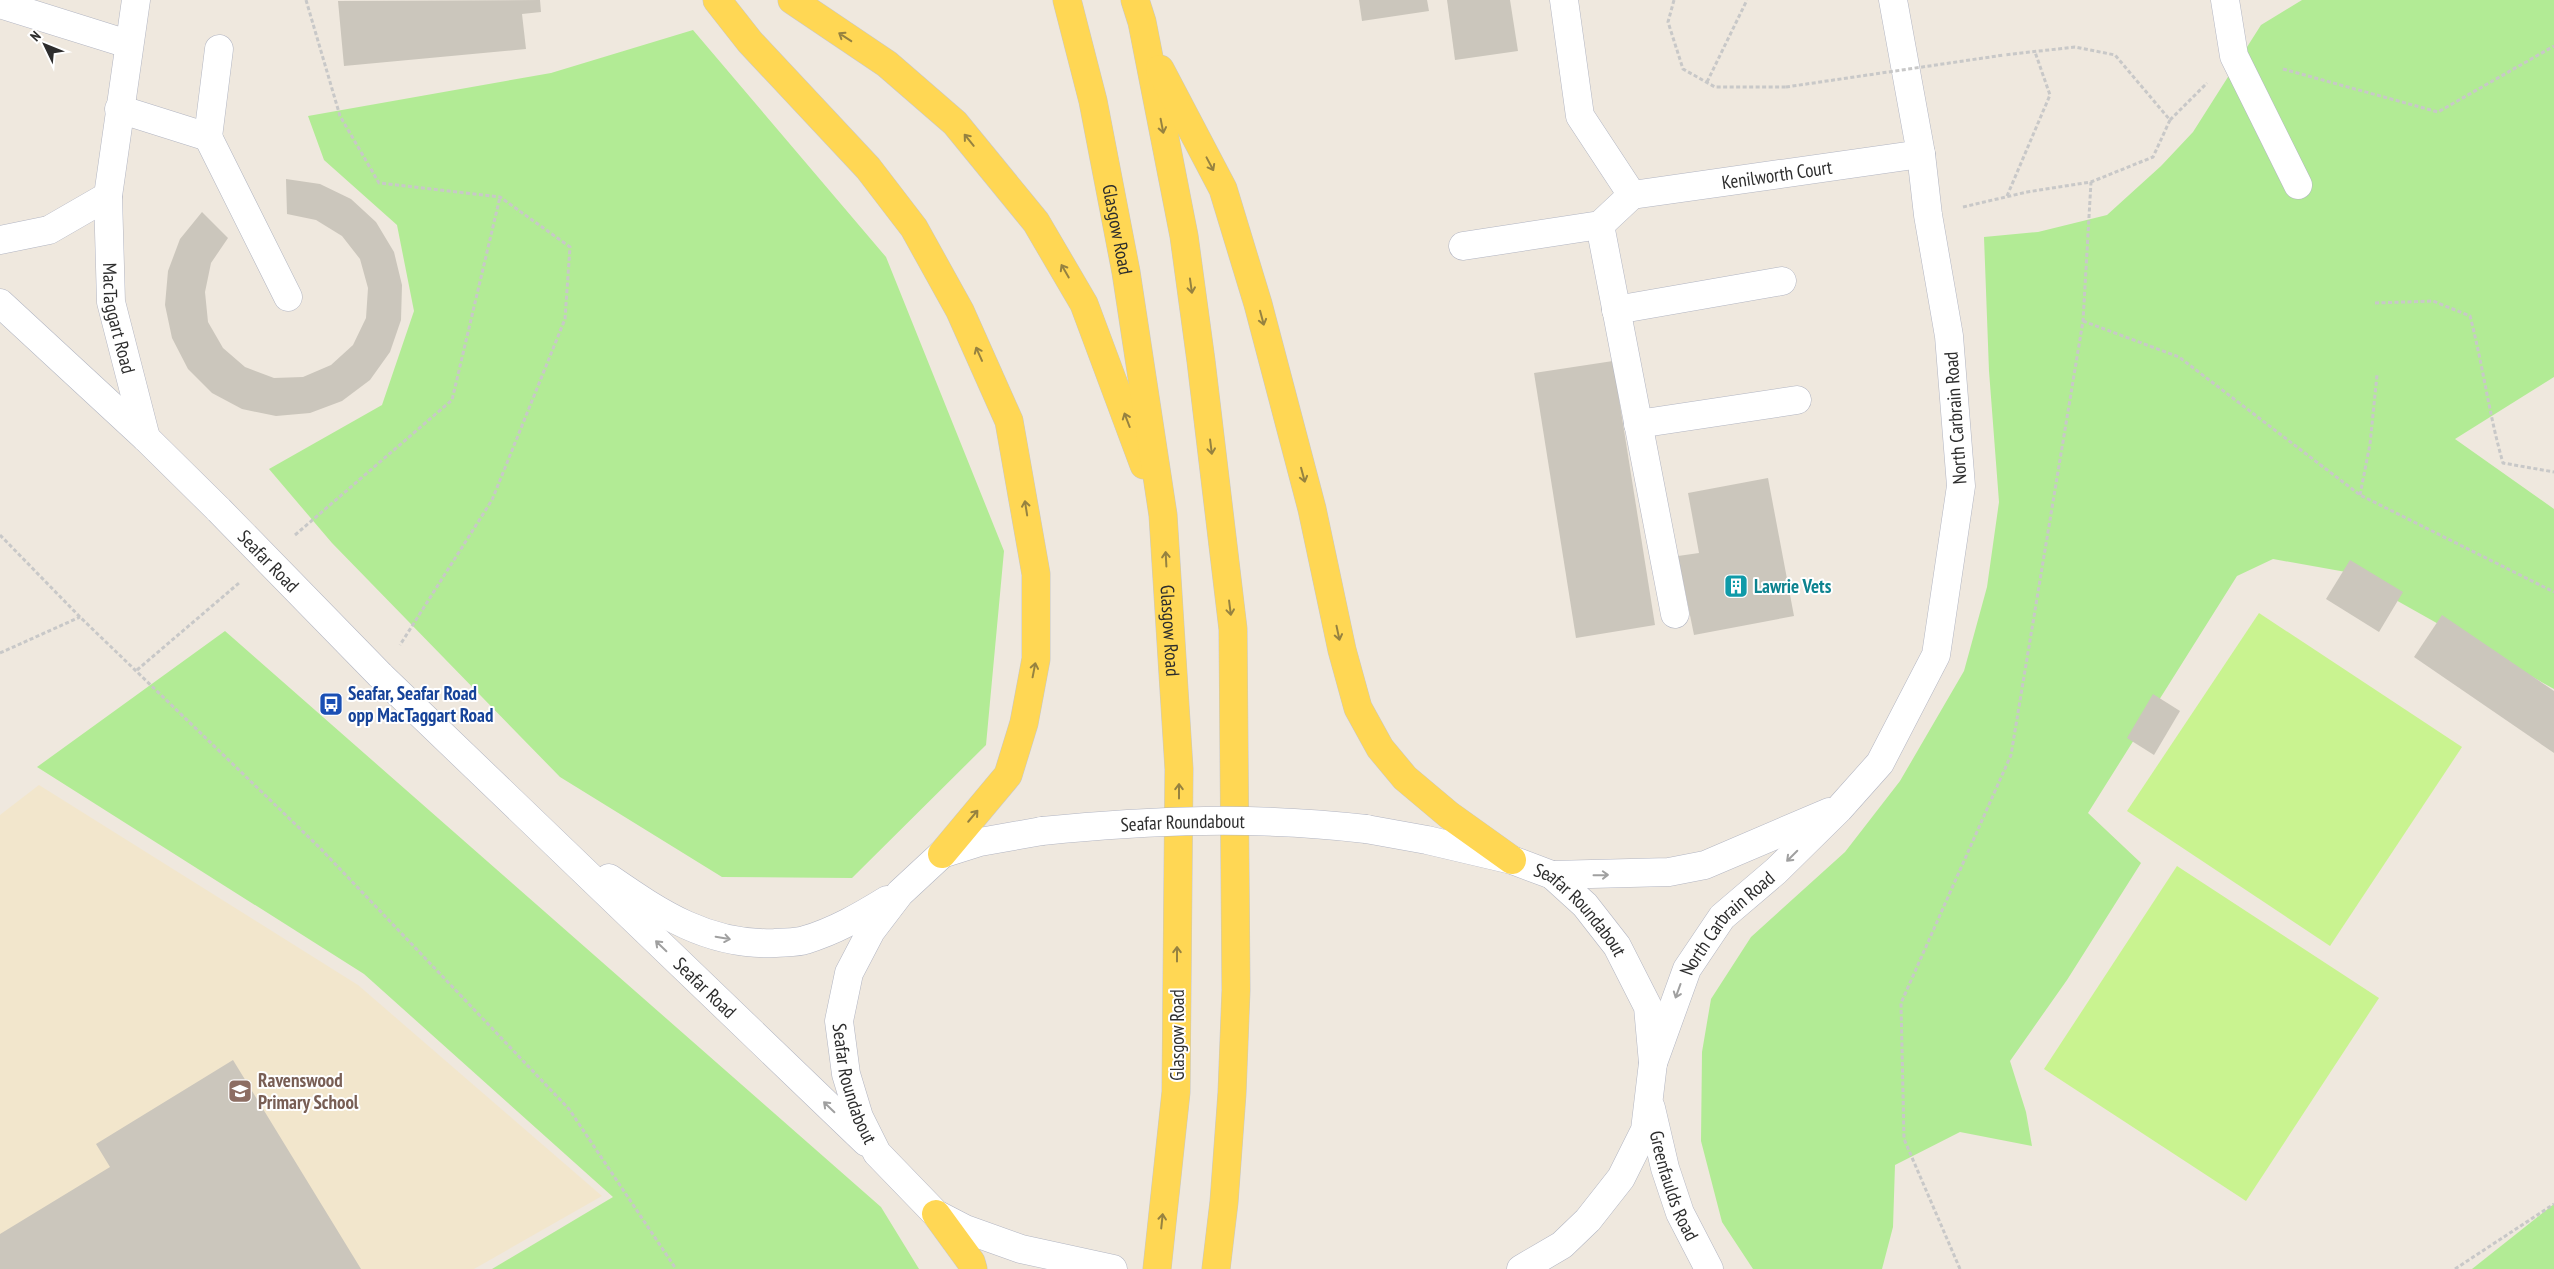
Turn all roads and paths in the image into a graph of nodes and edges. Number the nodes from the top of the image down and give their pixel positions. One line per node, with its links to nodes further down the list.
1 (136, 0): 13 (street, MacTaggart Road)
2 (306, 0): 28 (path)
3 (717, 0): 57 (main road, one-way to 3)
4 (792, 0): 45 (main road, one-way to 4)
5 (1068, 0): 45 (main road, Glasgow Road)
6 (1564, 0): 25 (street)
7 (1674, 0): 18 (path)
8 (1747, 0): 18 (path)
9 (1893, 0): 22 (street, North Carbrain Road)
10 (2225, 0): 17 (street)
11 (0, 4): 13 (street)
12 (1141, 16): 58 (main road, one-way to 58); 70 (main road, one-way to 70)
13 (128, 44): 19 (street, MacTaggart Road)
14 (2554, 46): 17 (path)
15 (219, 48): 21 (street)
16 (2035, 52): 18 (path, bridge); 20 (path); 27 (path)
17 (2234, 56): 20 (path); 24 (street)
18 (1708, 82)
19 (118, 109): 21 (street); 26 (street, MacTaggart Road)
20 (2170, 120): 23 (path)
21 (208, 137): 34 (street)
22 (1921, 154): 25 (street, Kenilworth Court); 29 (street, North Carbrain Road)
23 (2091, 182): 27 (path); 38 (path)
24 (2298, 185)
25 (1632, 195): 30 (street)
26 (108, 196): 31 (street); 42 (street, MacTaggart Road)
27 (2007, 196): 29 (path)
28 (500, 197): 47 (path); 54 (path)
29 (1928, 215): 55 (street, North Carbrain Road)
30 (1600, 225): 32 (street); 37 (street)
31 (0, 240)
32 (1463, 246)
33 (1782, 281): 37 (street)
34 (288, 297)
35 (0, 303): 42 (street, Seafar Road)
36 (2375, 303): 43 (path)
37 (1616, 310): 41 (street)
38 (2083, 321): 44 (path); 73 (path)
39 (2376, 375): 44 (path)
40 (1797, 400): 41 (street)
41 (1638, 424): 50 (street)
42 (146, 438): 54 (street, Seafar Road, bridge)
43 (2554, 472)
44 (2360, 495): 49 (path)
45 (1163, 515): 69 (main road, Glasgow Road, one-way to 45)
46 (0, 535): 51 (path)
47 (287, 542)
48 (242, 580): 53 (path)
49 (2554, 592)
50 (1675, 614)
51 (80, 617): 52 (path); 53 (path)
52 (0, 653)
53 (137, 670): 66 (path)
54 (380, 675): 56 (street, Seafar Road)
55 (1838, 809): 59 (street, North Carbrain Road, one-way to 55); 61 (street, North Carbrain Road, one-way to 61)
56 (532, 823): 60 (street, Seafar Road, one-way to 60); 63 (street, Seafar Road, one-way to 56)
57 (942, 854): 58 (street, Seafar Roundabout, bridge); 60 (street, Seafar Roundabout)
58 (1512, 860): 59 (street, Seafar Roundabout)
59 (1552, 875): 61 (street, Seafar Roundabout)
60 (900, 893): 63 (street, Seafar Roundabout)
61 (1653, 1063): 62 (street, Seafar Roundabout)
62 (1649, 1100): 71 (street, Seafar Roundabout); 72 (street, Greenfaulds Road)
63 (877, 1153): 65 (street, Seafar Roundabout)
64 (2554, 1204): 74 (path)
65 (936, 1214): 67 (main road); 68 (street, Seafar Roundabout)
66 (676, 1269)
67 (973, 1269)
68 (1113, 1269)
69 (1157, 1269)
70 (1216, 1269)
71 (1521, 1269)
72 (1709, 1269)
73 (1960, 1269)
74 (2456, 1269)

